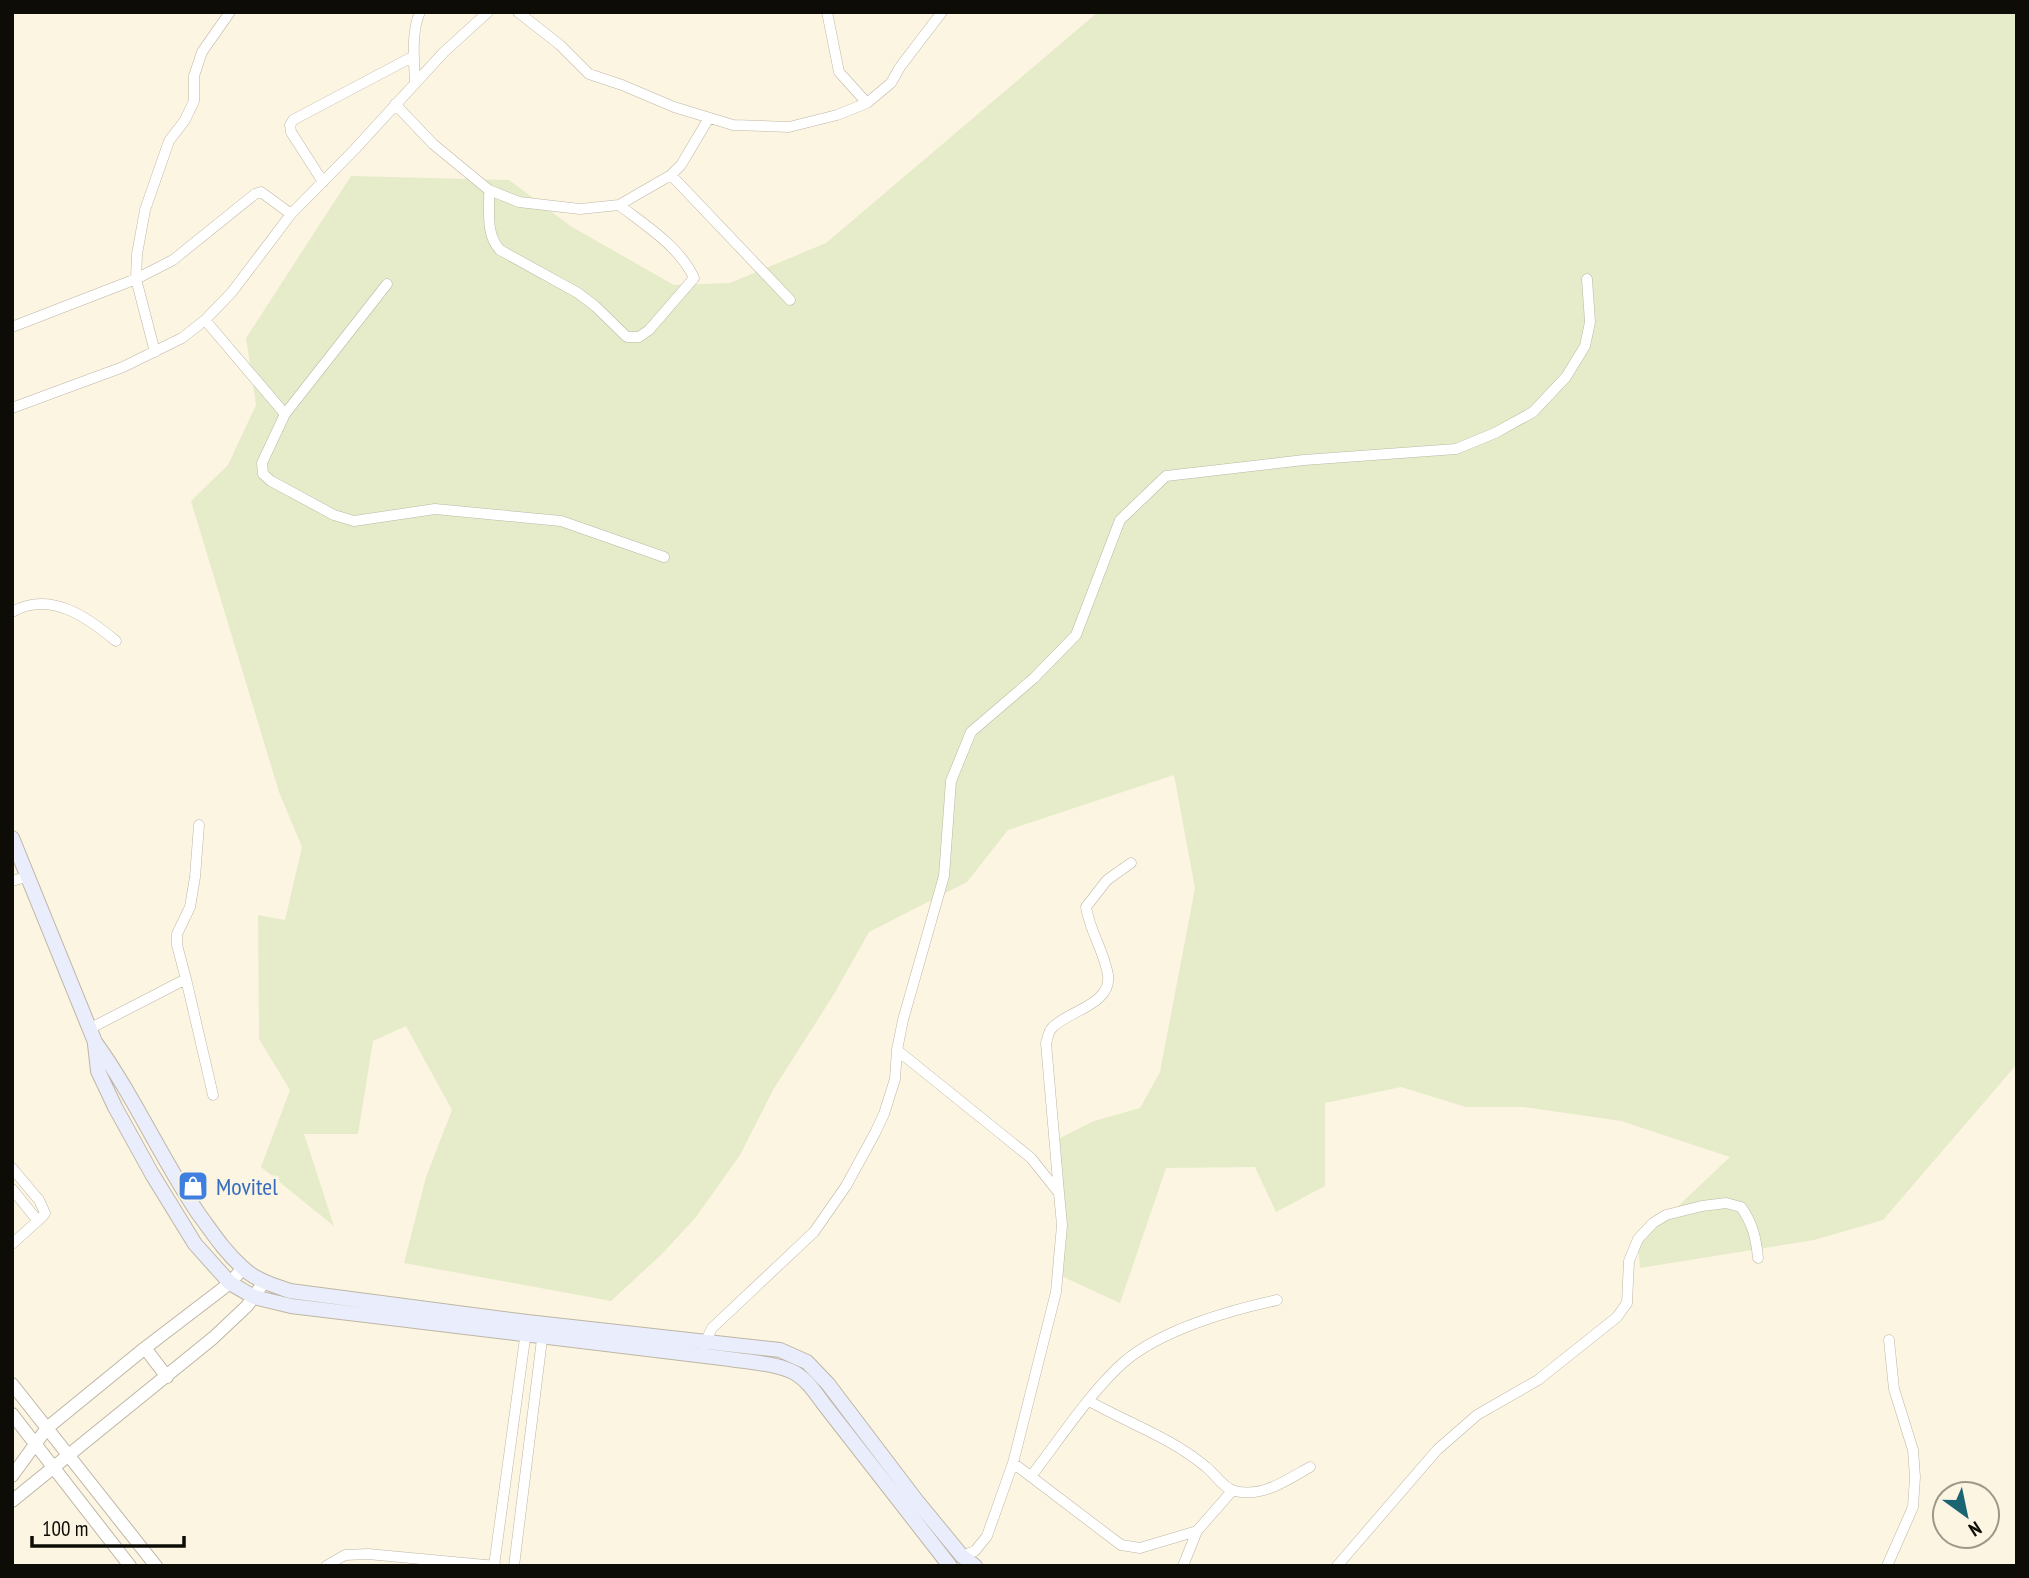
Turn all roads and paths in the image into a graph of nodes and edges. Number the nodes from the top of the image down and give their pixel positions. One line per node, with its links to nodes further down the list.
1 (230, 12): 17 (street)
2 (421, 12): 7 (street)
3 (488, 12): 8 (street)
4 (518, 12): 11 (street)
5 (827, 12): 9 (street)
6 (942, 12): 9 (street)
7 (414, 57): 8 (street); 13 (street)
8 (415, 82): 10 (street)
9 (867, 103): 11 (street)
10 (395, 104): 13 (street); 14 (street)
11 (709, 118): 12 (street)
12 (671, 175): 15 (street); 20 (street)
13 (323, 182): 16 (street)
14 (489, 190): 15 (street); 15 (street)
15 (619, 205)
16 (291, 215): 17 (street); 21 (street)
17 (136, 279): 22 (street); 23 (street)
18 (1587, 279): 35 (street)
19 (387, 285): 25 (street)
20 (790, 300)
21 (205, 320): 23 (street); 25 (street)
22 (12, 327)
23 (155, 352): 24 (street)
24 (13, 405)
25 (285, 414): 26 (street)
26 (664, 557)
27 (12, 612): 28 (street)
28 (116, 641)
29 (199, 825): 33 (street)
30 (12, 838): 32 (main road)
31 (1131, 863): 41 (street)
32 (19, 879): 34 (main road)
33 (186, 979): 34 (street); 36 (street)
34 (92, 1036): 37 (main road); 38 (main road)
35 (897, 1050): 41 (street); 57 (street)
36 (213, 1095)
37 (153, 1138): 38 (main road); 42 (main road)
38 (137, 1147): 43 (main road)
39 (12, 1168): 44 (street)
40 (12, 1189): 44 (street)
41 (1059, 1193): 71 (street)
42 (187, 1196): 43 (main road); 47 (main road)
43 (173, 1205): 49 (main road)
44 (38, 1221): 45 (street)
45 (12, 1244)
46 (1758, 1258): 91 (street)
47 (243, 1268): 48 (main road); 49 (street)
48 (264, 1282): 50 (street); 52 (main road)
49 (230, 1283): 50 (main road); 56 (street)
50 (254, 1297): 52 (main road); 60 (street)
51 (1277, 1300): 62 (street)
52 (333, 1304): 53 (main road)
53 (527, 1329): 54 (main road); 68 (street)
54 (543, 1331): 57 (main road); 70 (street)
55 (1889, 1340): 92 (street)
56 (145, 1348): 60 (street); 64 (street)
57 (703, 1349): 58 (main road); 59 (main road)
58 (795, 1355): 59 (main road); 66 (main road)
59 (793, 1371): 69 (main road)
60 (167, 1377): 67 (street)
61 (12, 1384): 64 (street)
62 (1089, 1401): 75 (street); 78 (street)
63 (12, 1413): 65 (street)
64 (47, 1428): 65 (street); 67 (street)
65 (36, 1444): 72 (street); 76 (street)
66 (874, 1444): 69 (main road); 73 (main road)
67 (68, 1454): 72 (street); 81 (street)
68 (510, 1454): 70 (street); 87 (street)
69 (863, 1454): 77 (main road)
70 (526, 1455): 88 (street)
71 (1013, 1463): 75 (street); 83 (street)
72 (52, 1466): 79 (street); 84 (street)
73 (892, 1467): 77 (main road); 83 (main road)
74 (1310, 1467): 78 (street)
75 (1032, 1475): 80 (street)
76 (12, 1476)
77 (880, 1476): 89 (main road)
78 (1232, 1491): 80 (street)
79 (12, 1501)
80 (1197, 1531): 90 (street)
81 (143, 1549): 84 (street); 85 (street)
82 (345, 1560): 86 (street); 87 (street)
83 (972, 1560): 89 (street)
84 (129, 1564)
85 (156, 1566)
86 (326, 1566)
87 (495, 1566)
88 (514, 1566)
89 (950, 1566)
90 (1183, 1566)
91 (1337, 1566)
92 (1887, 1566)

